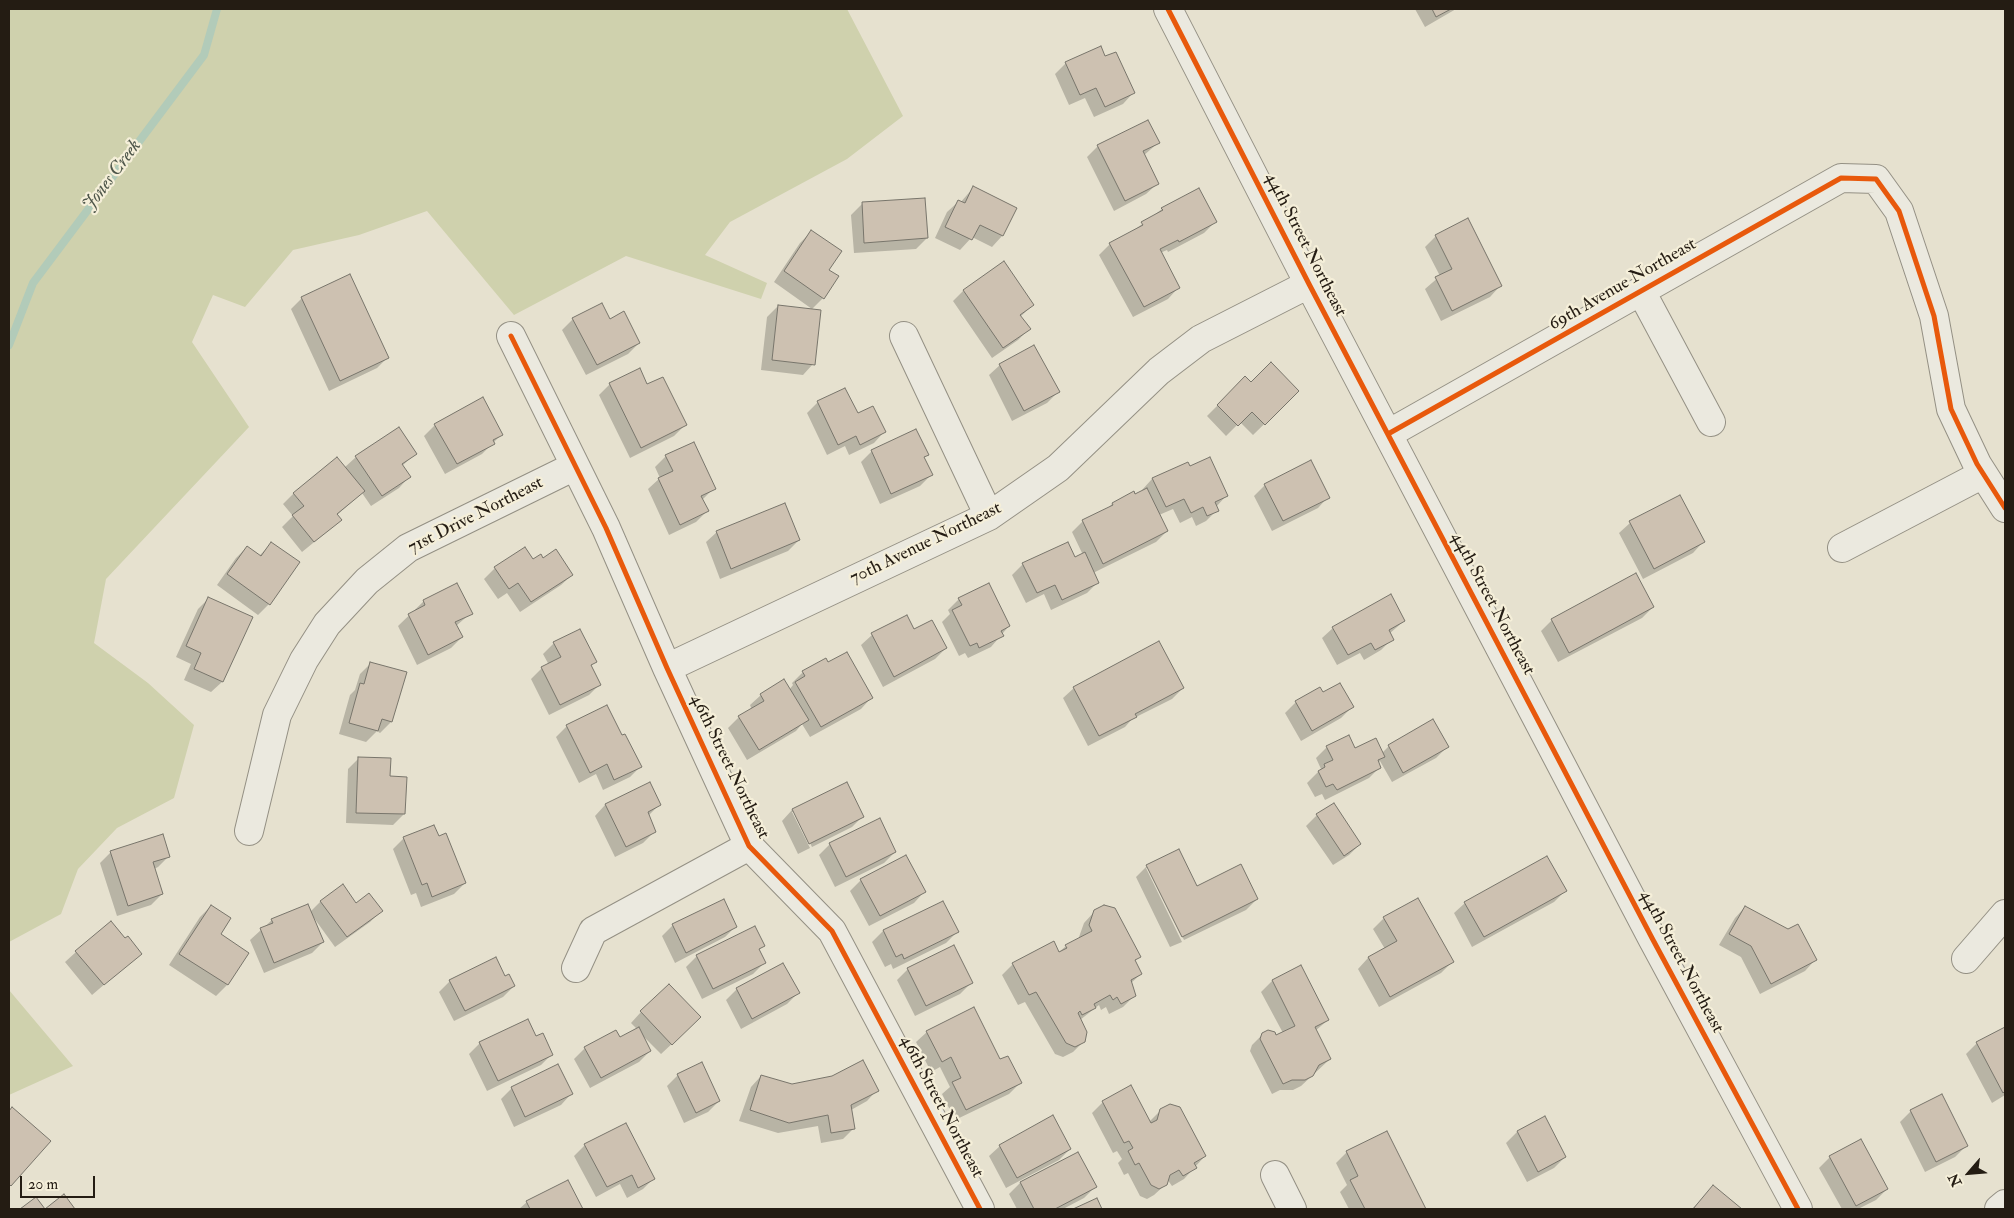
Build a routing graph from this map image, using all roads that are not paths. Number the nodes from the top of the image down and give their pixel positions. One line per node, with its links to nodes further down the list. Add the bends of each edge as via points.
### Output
1 (1168, 9): 2 (street, 44th Street Northeast)
2 (1309, 284): 7 (street, 44th Street Northeast); 11 (street, 70th Avenue Northeast, via 1201,339 1159,371 1058,468)
3 (1641, 291): 6 (street); 7 (street, 69th Avenue Northeast); 9 (street, 69th Avenue Northeast, via 1840,178 1876,179 1899,211 1934,316 1951,409)
4 (511, 336): 8 (street, 46th Street Northeast)
5 (904, 336): 11 (street)
6 (1711, 422)
7 (1388, 434): 23 (street, 44th Street Northeast)
8 (575, 466): 13 (street, 46th Street Northeast, via 606,528); 14 (street, 71st Drive Northeast, via 408,548 367,581 327,624 304,660 277,715)
9 (1983, 474): 10 (street); 12 (street)
10 (2005, 508)
11 (989, 516): 13 (street, 70th Avenue Northeast)
12 (1842, 548)
13 (667, 668): 15 (street, 46th Street Northeast)
14 (249, 831)
15 (749, 846): 18 (street, via 593,931); 21 (street, 46th Street Northeast, via 832,931)
16 (2005, 914): 17 (street)
17 (1966, 960)
18 (576, 968)
19 (1275, 1175): 22 (street)
20 (2005, 1204): 24 (street)
21 (980, 1209)
22 (1292, 1209)
23 (1798, 1209)
24 (1999, 1209)

